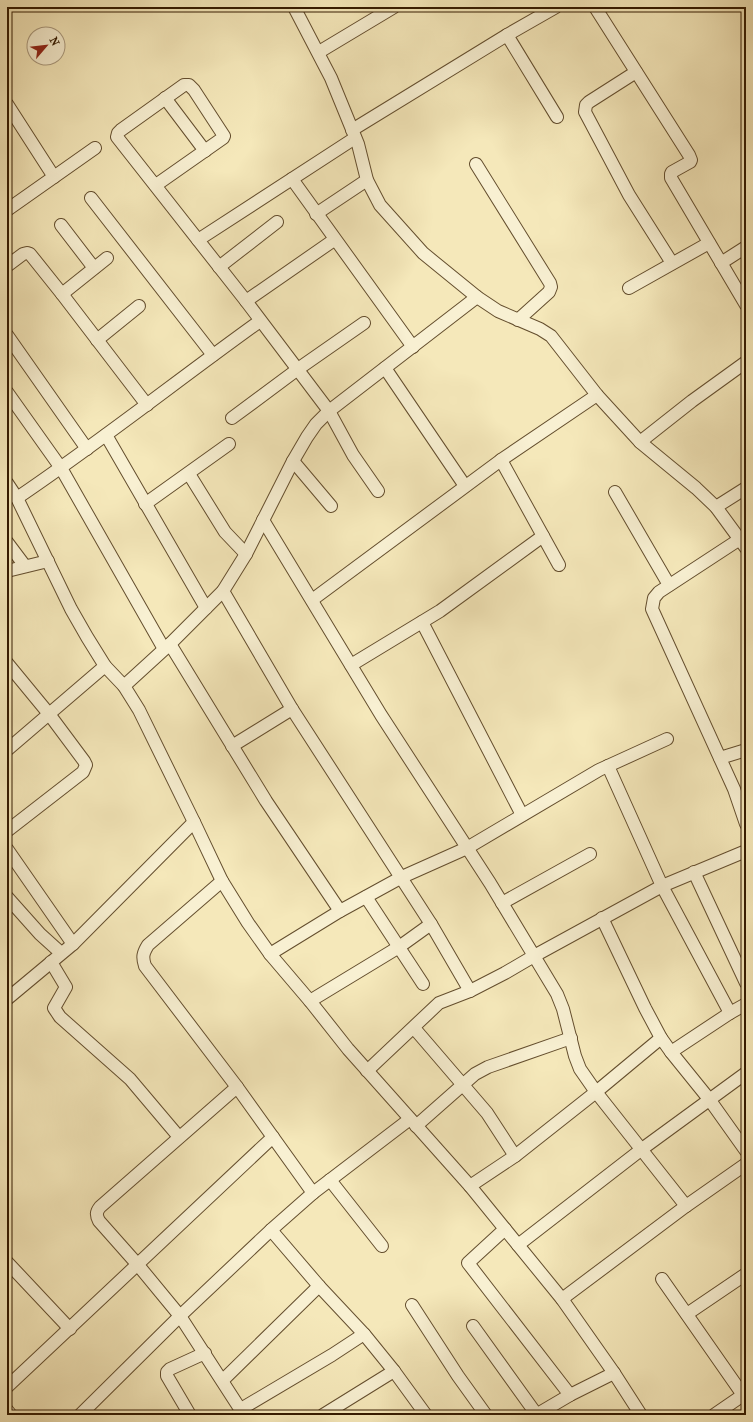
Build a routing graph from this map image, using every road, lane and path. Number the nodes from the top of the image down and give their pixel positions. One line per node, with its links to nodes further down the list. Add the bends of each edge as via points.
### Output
1 (294, 7): 6 (street)
2 (394, 7): 6 (street)
3 (556, 7): 5 (street)
4 (595, 7): 7 (street)
5 (507, 35): 10 (street); 11 (street)
6 (319, 52): 11 (street)
7 (636, 72): 26 (street, via 689,155 690,162 672,172 671,178); 30 (street, via 586,105 585,112 629,195)
8 (165, 98): 13 (street); 13 (street, via 184,85 189,85 194,90 224,136); 18 (street, via 121,130 117,137)
9 (7, 104): 15 (street)
10 (557, 117)
11 (354, 134): 16 (street); 17 (street)
12 (95, 148): 15 (street)
13 (205, 151): 18 (street)
14 (476, 164): 40 (street, via 550,283 549,292)
15 (54, 177): 20 (street)
16 (292, 179): 21 (street); 24 (street)
17 (367, 180): 21 (street); 36 (street, via 380,205 423,253)
18 (156, 186): 24 (street)
19 (91, 198): 46 (street)
20 (7, 210)
21 (316, 214): 25 (street)
22 (277, 222): 32 (street)
23 (61, 225): 33 (street)
24 (198, 240): 32 (street)
25 (334, 240): 37 (street); 45 (street)
26 (709, 243): 29 (street); 30 (street)
27 (746, 247): 29 (street)
28 (107, 258): 33 (street)
29 (721, 262): 38 (street)
30 (672, 263): 34 (street)
31 (7, 266): 35 (street, via 19,256 30,254)
32 (219, 267): 37 (street)
33 (94, 268): 35 (street)
34 (629, 288)
35 (62, 294): 44 (street)
36 (477, 297): 40 (street); 45 (street)
37 (246, 301): 41 (street)
38 (746, 305)
39 (139, 306): 44 (street)
40 (518, 320): 51 (street, via 551,336)
41 (260, 321): 46 (street); 49 (street)
42 (364, 323): 49 (street)
43 (7, 335): 58 (street)
44 (97, 340): 52 (street)
45 (413, 347): 48 (street)
46 (213, 355): 52 (street)
47 (746, 362): 56 (street)
48 (385, 368): 53 (street); 64 (street)
49 (298, 369): 53 (street); 54 (street)
50 (7, 392): 61 (street)
51 (597, 395): 56 (street); 59 (street)
52 (147, 405): 55 (street)
53 (329, 411): 60 (street, via 316,424); 66 (street)
54 (232, 418)
55 (106, 435): 58 (street); 69 (street)
56 (640, 442): 71 (street)
57 (229, 444): 62 (street)
58 (86, 449): 61 (street)
59 (501, 460): 64 (street); 73 (street)
60 (293, 461): 70 (street); 72 (street)
61 (61, 468): 68 (street); 86 (street)
62 (189, 474): 69 (street); 76 (street, via 225,532)
63 (7, 483): 68 (street)
64 (465, 486): 83 (street)
65 (746, 488): 71 (street)
66 (378, 491)
67 (615, 492): 81 (street)
68 (17, 498): 77 (street)
69 (145, 504): 84 (street)
70 (331, 506)
71 (716, 507): 75 (street)
72 (263, 520): 76 (street); 83 (street)
73 (543, 536): 78 (street); 85 (street)
74 (7, 542): 79 (street)
75 (743, 543): 81 (street)
76 (246, 554): 82 (street)
77 (48, 561): 79 (street); 89 (street, via 87,637)
78 (559, 565)
79 (25, 566): 80 (street)
80 (7, 571)
81 (669, 585): 97 (street, via 654,598 652,609)
82 (223, 591): 84 (street); 91 (street)
83 (312, 600): 88 (street)
84 (206, 608): 86 (street)
85 (422, 622): 88 (street); 99 (street)
86 (167, 647): 90 (street); 94 (street)
87 (7, 663): 92 (street)
88 (351, 665): 104 (street)
89 (106, 666): 90 (street); 92 (street)
90 (124, 686): 100 (street, via 147,724)
91 (292, 709): 94 (street); 108 (street)
92 (49, 714): 95 (street); 102 (street, via 84,761 85,768)
93 (667, 739): 98 (street)
94 (232, 746): 114 (street)
95 (7, 750)
96 (746, 750): 97 (street)
97 (720, 758): 101 (street)
98 (608, 766): 99 (street); 110 (street)
99 (522, 815): 104 (street)
100 (194, 822): 109 (street); 117 (street)
101 (746, 824)
102 (7, 831)
103 (7, 848): 117 (street)
104 (467, 848): 108 (street); 113 (street)
105 (746, 851): 107 (street)
106 (590, 854): 113 (street)
107 (694, 872): 110 (street); 123 (street)
108 (402, 877): 112 (street); 116 (street)
109 (222, 881): 120 (street); 137 (street, via 148,945 142,958 145,966)
110 (662, 886): 115 (street); 129 (street)
111 (7, 897): 119 (street)
112 (366, 897): 114 (street); 118 (street)
113 (502, 903): 121 (street)
114 (340, 911): 120 (street)
115 (602, 918): 121 (street); 132 (street)
116 (432, 924): 118 (street); 125 (street)
117 (73, 944): 119 (street)
118 (399, 947): 124 (street); 127 (street)
119 (61, 953): 122 (street)
120 (270, 954): 127 (street)
121 (534, 956): 125 (street); 131 (street, via 561,1002)
122 (51, 962): 126 (street); 141 (street, via 66,987 54,1008 60,1017 130,1079)
123 (746, 983)
124 (423, 984)
125 (470, 991): 130 (street, via 439,1003)
126 (7, 999)
127 (310, 1001): 134 (street)
128 (746, 1004): 129 (street)
129 (730, 1013): 133 (street)
130 (414, 1028): 134 (street); 136 (street)
131 (571, 1038): 136 (street, via 488,1067); 138 (street, via 577,1063)
132 (661, 1038): 133 (street); 138 (street)
133 (671, 1052): 139 (street)
134 (367, 1071): 140 (street)
135 (746, 1073): 139 (street)
136 (463, 1085): 140 (street); 145 (street, via 487,1113)
137 (236, 1087): 141 (street); 142 (street)
138 (596, 1092): 143 (street); 145 (street)
139 (709, 1099): 143 (street); 144 (street)
140 (413, 1122): 147 (street); 148 (street)
141 (179, 1137): 155 (street, via 97,1212 99,1220)
142 (273, 1137): 149 (street); 155 (street)
143 (642, 1149): 150 (street); 153 (street)
144 (746, 1151)
145 (515, 1156): 148 (street)
146 (746, 1164): 150 (street)
147 (330, 1180): 149 (street); 154 (street)
148 (470, 1186): 151 (street)
149 (313, 1193): 152 (street)
150 (686, 1206): 160 (street)
151 (505, 1229): 153 (street); 173 (street, via 468,1263)
152 (272, 1230): 159 (street); 163 (street)
153 (518, 1245): 160 (street)
154 (382, 1246)
155 (138, 1265): 163 (street); 165 (street)
156 (10, 1270): 165 (street)
157 (746, 1274): 162 (street)
158 (662, 1279): 162 (street)
159 (319, 1286): 166 (street); 170 (street)
160 (562, 1300): 169 (street)
161 (412, 1305): 181 (street)
162 (687, 1314): 172 (street)
163 (180, 1316): 167 (street); 177 (street)
164 (473, 1326): 182 (street)
165 (70, 1329): 171 (street)
166 (364, 1334): 168 (street); 175 (street)
167 (205, 1353): 170 (street); 178 (street, via 167,1372)
168 (394, 1371): 179 (street); 180 (street)
169 (614, 1373): 173 (street); 183 (street)
170 (223, 1380): 175 (street)
171 (7, 1387)
172 (745, 1394): 184 (street)
173 (570, 1395): 182 (street)
174 (7, 1410): 176 (street)
175 (243, 1412)
176 (11, 1415)
177 (80, 1415)
178 (190, 1415)
179 (324, 1415)
180 (426, 1415)
181 (486, 1415)
182 (537, 1415)
183 (641, 1415)
184 (714, 1415)

